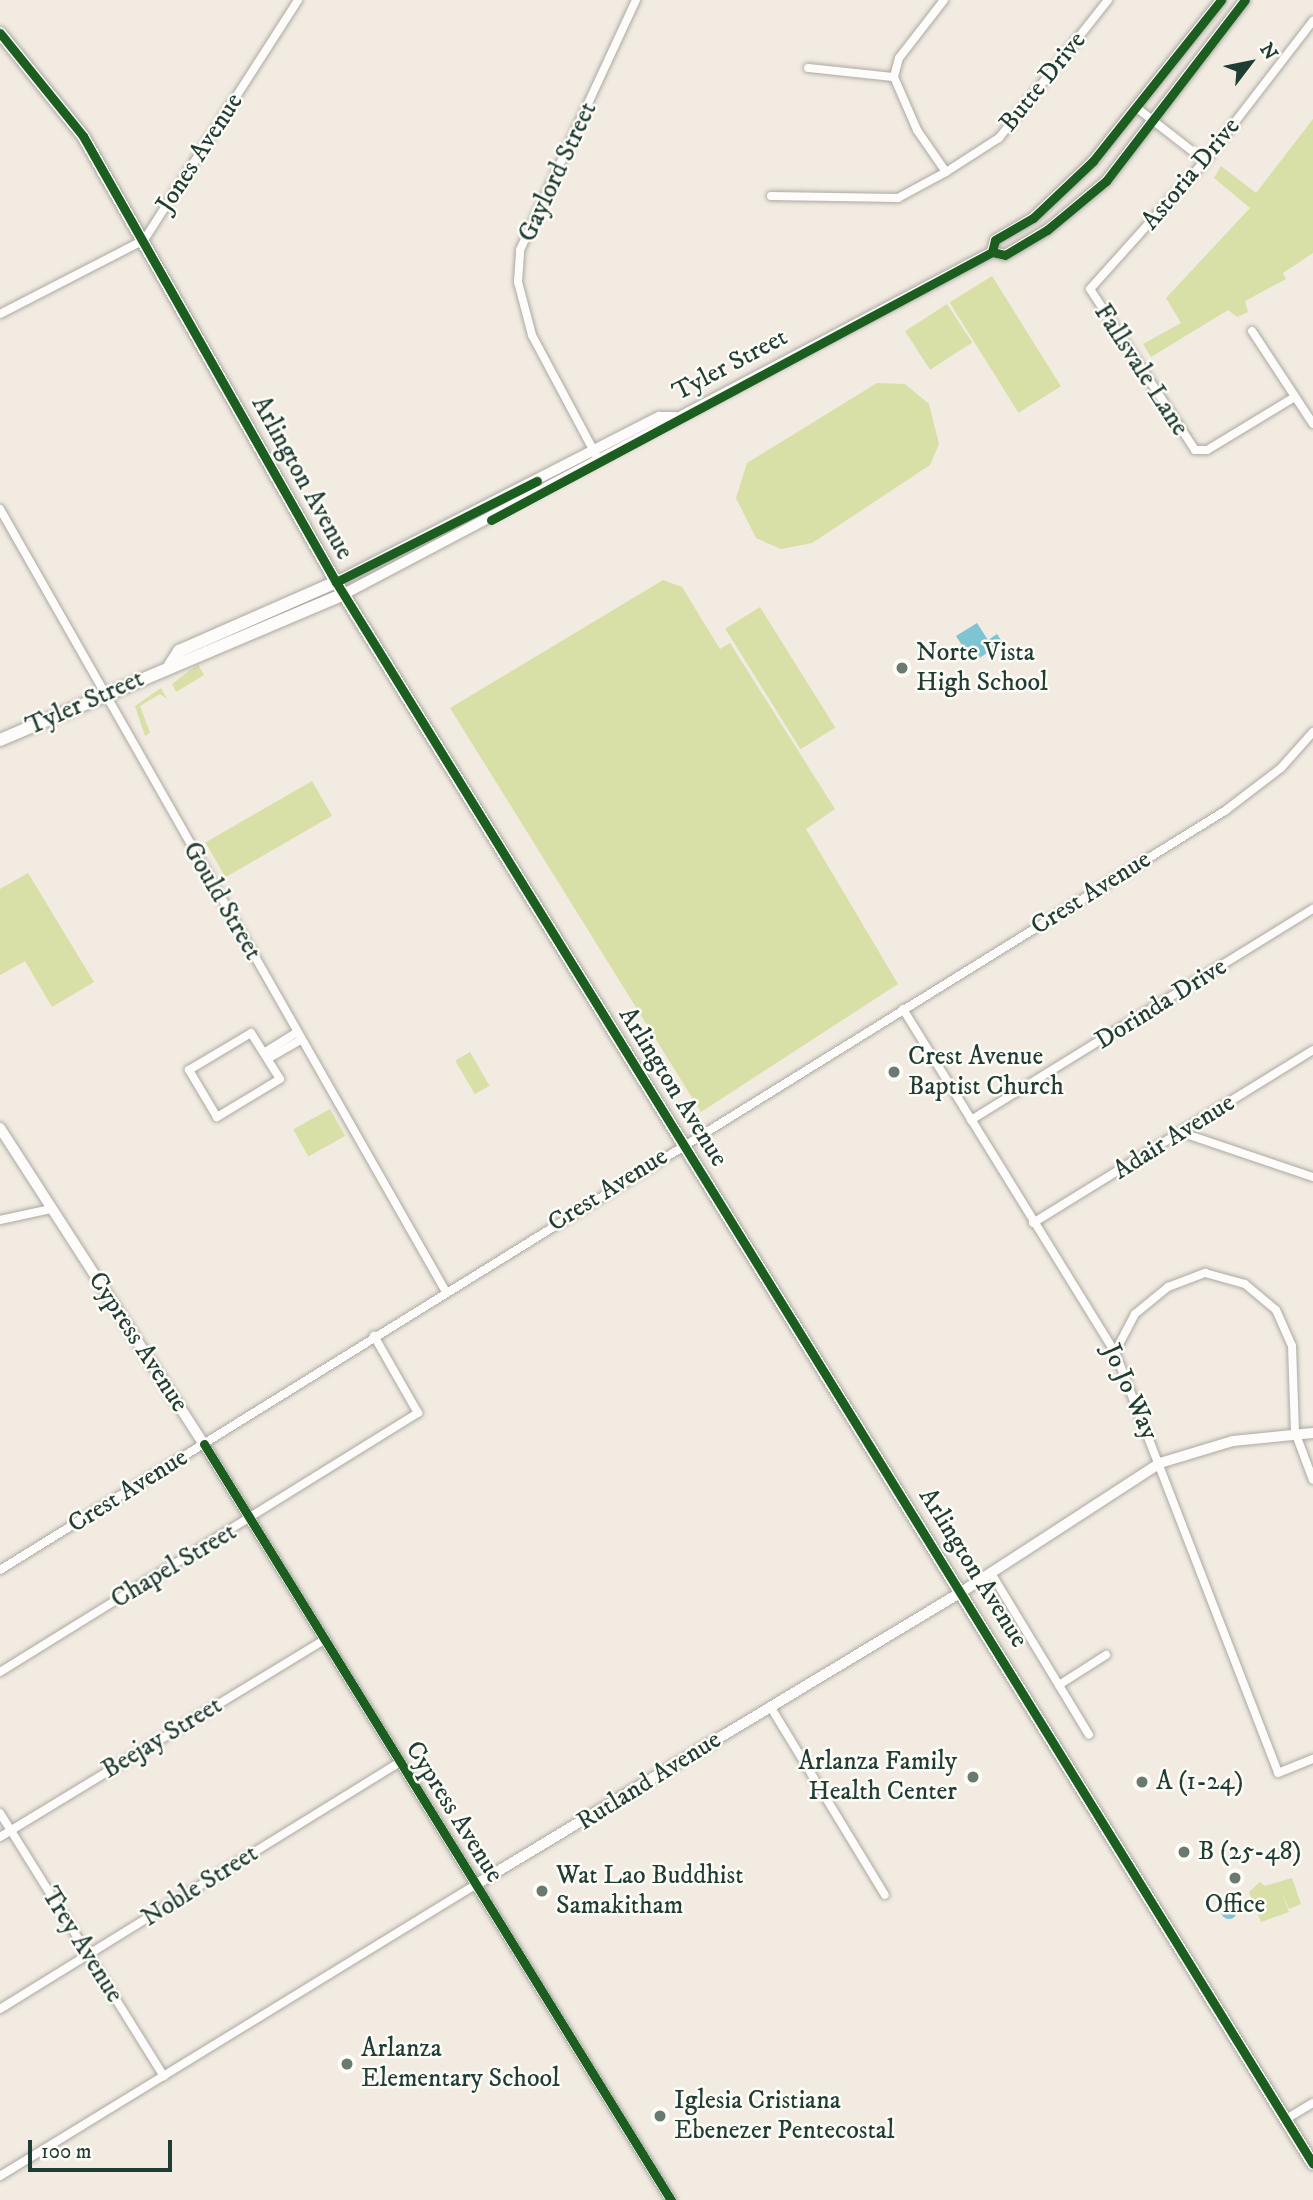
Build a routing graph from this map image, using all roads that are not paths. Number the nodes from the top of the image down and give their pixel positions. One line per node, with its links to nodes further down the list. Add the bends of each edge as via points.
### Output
1 (298, 0): 16 (street, Jones Avenue)
2 (636, 0): 23 (street, Gaylord Street, via 520,250 518,282 532,335)
3 (944, 0): 10 (street, via 900,58)
4 (1108, 0): 14 (street, Butte Drive, via 999,138)
5 (1221, 0): 11 (street, Tyler Street)
6 (1245, 0): 12 (street, Tyler Street)
7 (1313, 21): 13 (street, Astoria Drive)
8 (0, 33): 16 (main road, Arlington Avenue, via 54,92)
9 (808, 68): 10 (street)
10 (894, 78): 14 (street, via 917,130)
11 (1137, 108): 12 (street); 17 (street, Tyler Street, via 1064,192 995,240)
12 (1154, 122): 13 (street); 17 (street, Tyler Street, via 1075,209 1005,256)
13 (1205, 161): 18 (street, Astoria Drive)
14 (946, 172): 15 (street, Butte Drive, via 898,198)
15 (771, 196)
16 (144, 240): 19 (street, Jones Avenue); 25 (main road, Arlington Avenue)
17 (992, 252): 23 (street, Tyler Street, via 675,417 659,417)
18 (1090, 289): 21 (street, Fallsvale Lane, via 1195,450 1206,450)
19 (0, 314)
20 (1252, 331): 21 (street)
21 (1293, 398): 22 (street)
22 (1313, 424)
23 (597, 456): 25 (street, Tyler Street); 26 (street, Tyler Street)
24 (0, 509): 28 (street, Gould Street)
25 (336, 582): 26 (main road, Arlington Avenue); 27 (main road, Tyler Street, via 179,651)
26 (344, 594): 27 (main road, Tyler Street); 39 (main road, Arlington Avenue)
27 (170, 665): 28 (main road, Tyler Street)
28 (104, 696): 30 (main road, Tyler Street); 33 (street, Gould Street)
29 (1313, 732): 32 (street, Crest Avenue, via 1281,768 1226,810)
30 (0, 740)
31 (1313, 909): 36 (street, Dorinda Drive)
32 (903, 1009): 36 (street, Jo Jo Way); 39 (street, Crest Avenue)
33 (299, 1036): 35 (street); 44 (street, Gould Street)
34 (1313, 1050): 38 (street, Adair Avenue)
35 (269, 1054): 35 (street, via 251,1033 194,1063 188,1073 209,1111 220,1118 280,1079)
36 (971, 1120): 43 (street, Jo Jo Way)
37 (0, 1128): 41 (street, Cypress Avenue)
38 (1183, 1133): 40 (street); 43 (street, Adair Avenue)
39 (683, 1143): 44 (street, Crest Avenue); 55 (main road, Arlington Avenue)
40 (1313, 1177)
41 (51, 1209): 42 (street); 49 (street, Cypress Avenue)
42 (0, 1220)
43 (1033, 1223): 46 (street, Jo Jo Way)
44 (446, 1292): 45 (street, Crest Avenue)
45 (374, 1336): 49 (street, Crest Avenue); 52 (street, Chapel Street, via 418,1413)
46 (1115, 1352): 47 (street, via 1135,1314 1168,1287 1205,1273 1245,1284 1276,1310 1292,1346); 50 (street, Jo Jo Way)
47 (1295, 1432): 48 (street, Rutland Avenue); 50 (street, Rutland Avenue, via 1233,1441); 51 (street)
48 (1313, 1433)
49 (204, 1444): 52 (street, Cypress Avenue); 53 (street, Crest Avenue)
50 (1160, 1463): 54 (street, Rutland Avenue); 62 (street, Jo Jo Way, via 1278,1773)
51 (1313, 1480)
52 (250, 1520): 56 (street, Cypress Avenue); 58 (street, Chapel Street)
53 (0, 1570)
54 (990, 1573): 55 (street, Rutland Avenue); 59 (street)
55 (962, 1591): 60 (street, Rutland Avenue); 73 (main road, Arlington Avenue)
56 (324, 1640): 63 (street, Cypress Avenue); 65 (street, Beejay Street)
57 (1106, 1655): 59 (street)
58 (0, 1672)
59 (1059, 1685): 61 (street)
60 (770, 1706): 67 (street, Rutland Avenue); 68 (street)
61 (1089, 1735)
62 (1313, 1759)
63 (399, 1763): 67 (street, Cypress Avenue); 69 (street, Noble Street)
64 (0, 1813): 65 (street, Trey Avenue)
65 (10, 1830): 66 (street, Beejay Street); 69 (street, Trey Avenue)
66 (0, 1837)
67 (475, 1885): 71 (street, Rutland Avenue); 76 (street, Cypress Avenue)
68 (885, 1895)
69 (89, 1955): 70 (street, Noble Street); 71 (street, Trey Avenue)
70 (0, 2009)
71 (164, 2076): 75 (street, Rutland Avenue)
72 (1313, 2102): 73 (street)
73 (1286, 2119): 74 (main road, Arlington Avenue)
74 (1313, 2164)
75 (0, 2176)
76 (671, 2200)

